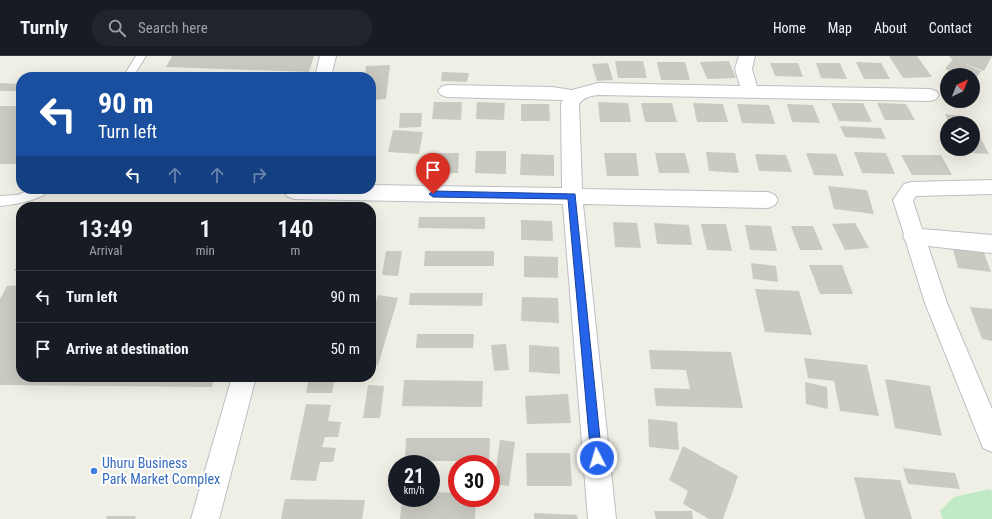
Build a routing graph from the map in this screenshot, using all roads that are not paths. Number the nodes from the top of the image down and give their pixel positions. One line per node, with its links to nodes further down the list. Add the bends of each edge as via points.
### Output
1 (141, 56): 4 (lane)
2 (328, 56): 5 (street)
3 (747, 56): 7 (street, via 744,70)
4 (131, 72)
5 (324, 72)
6 (448, 91): 8 (street, via 552,93)
7 (750, 91): 8 (street, via 598,89); 9 (street)
8 (575, 96): 13 (street, via 570,104)
9 (930, 96)
10 (992, 187): 16 (street, via 911,189 903,200)
11 (34, 194): 15 (lane)
12 (293, 196): 13 (street)
13 (572, 196): 14 (street); 21 (street)
14 (768, 200)
15 (0, 201)
16 (913, 236): 17 (street); 19 (street, via 936,303)
17 (992, 244)
18 (243, 382): 20 (street)
19 (992, 439)
20 (205, 519)
21 (602, 519)

